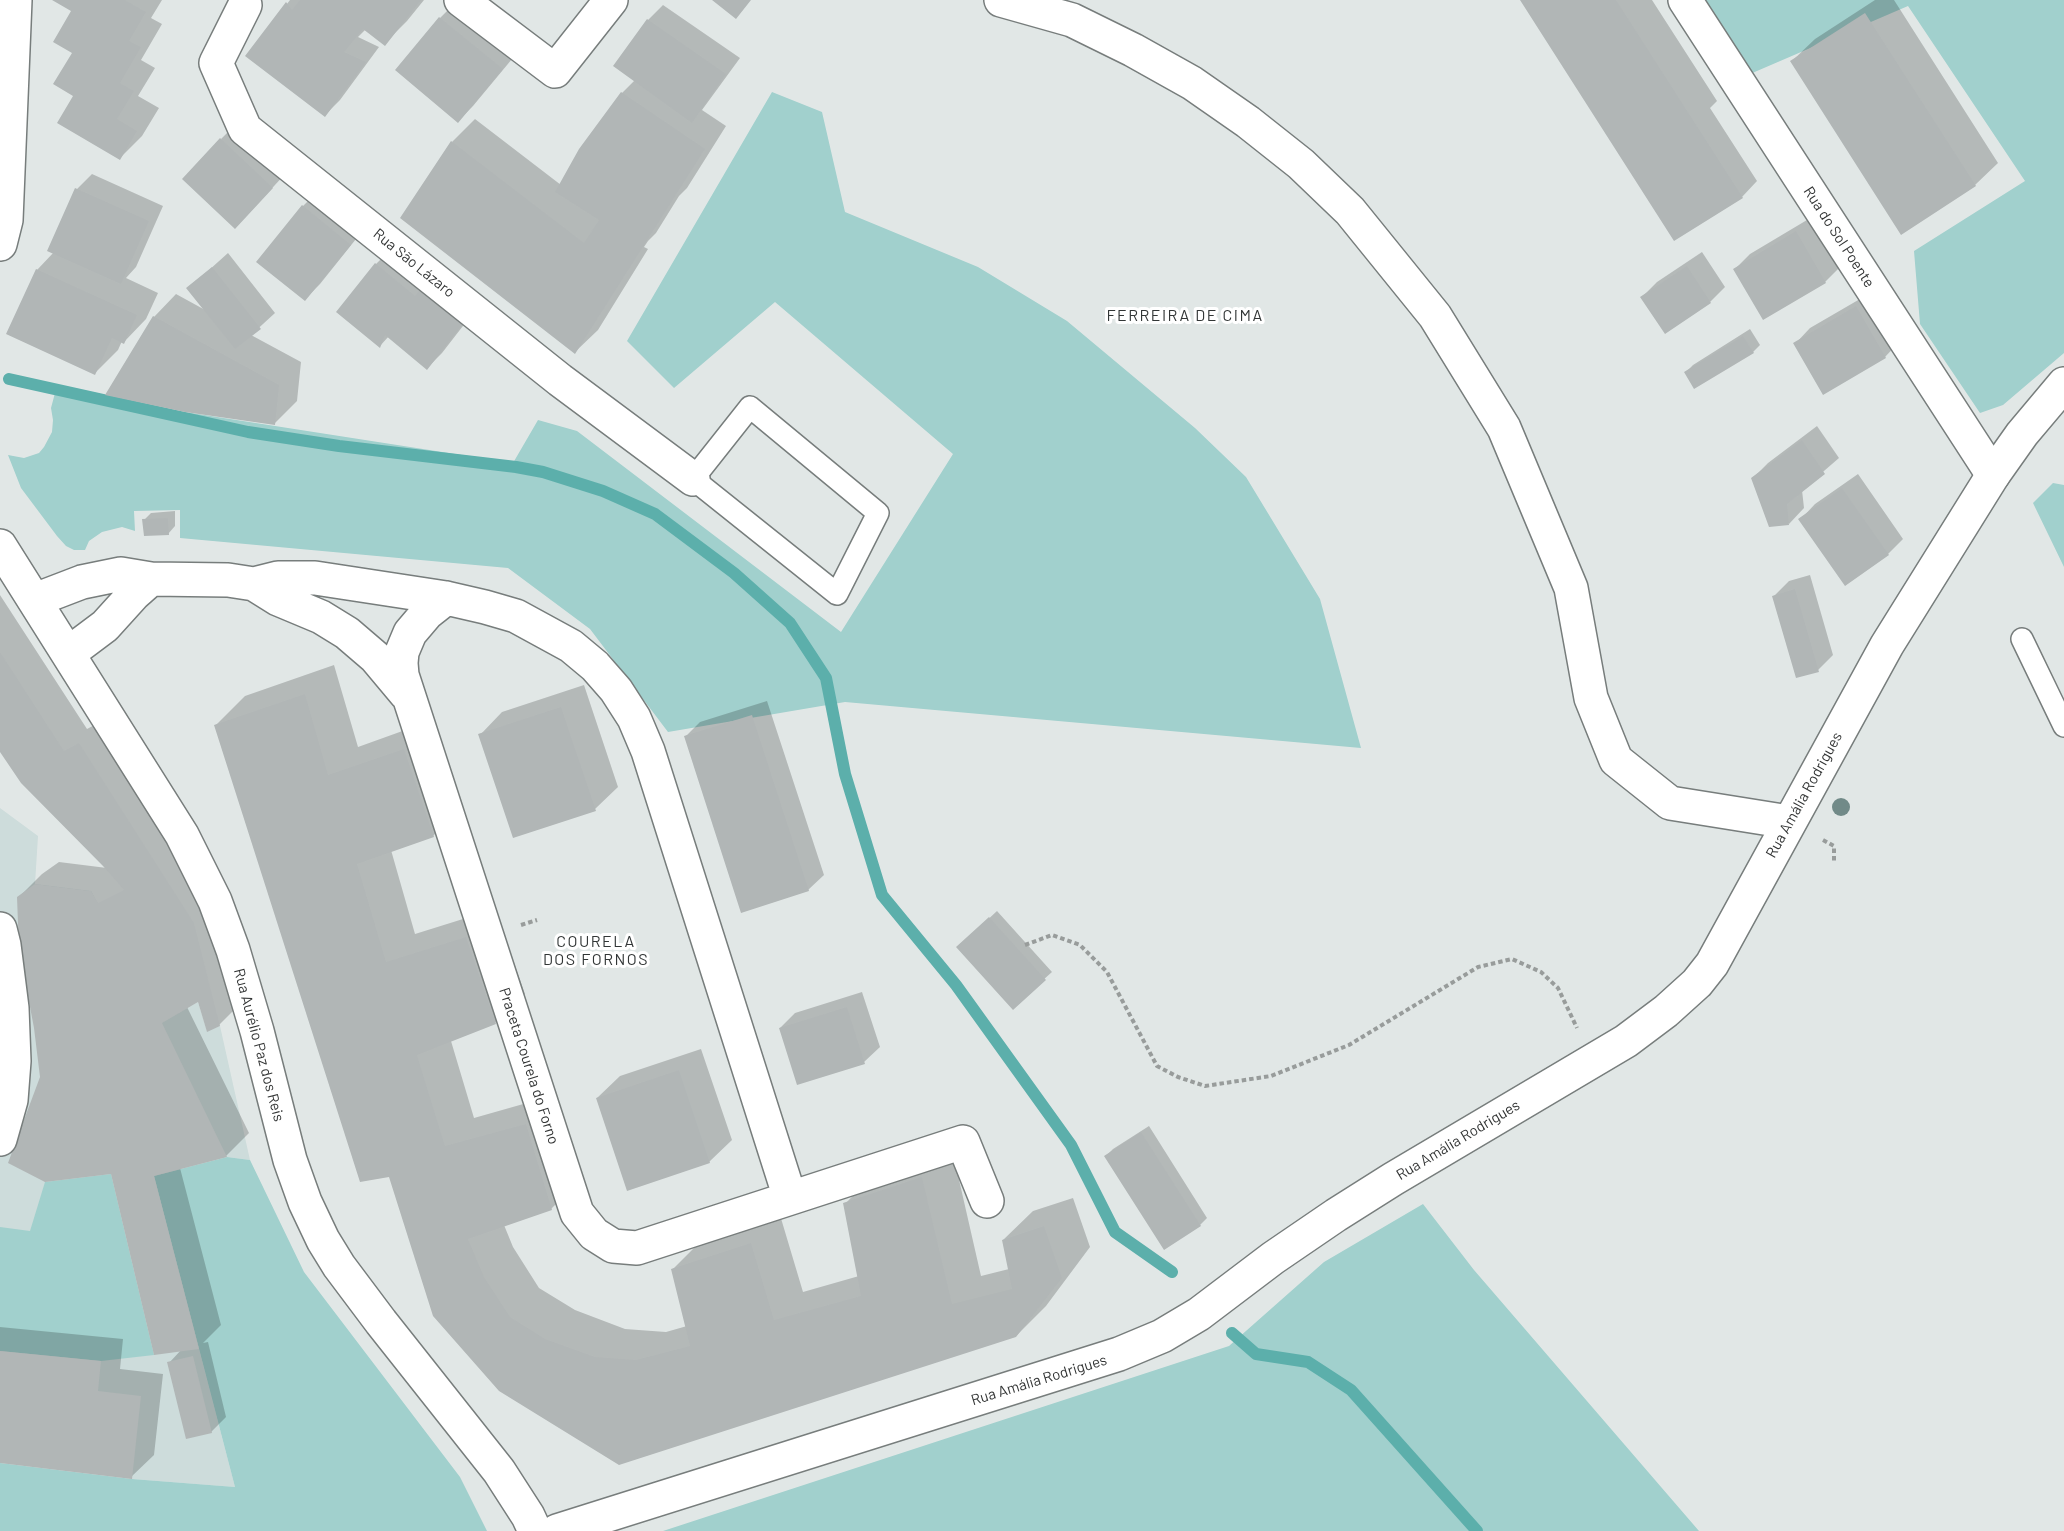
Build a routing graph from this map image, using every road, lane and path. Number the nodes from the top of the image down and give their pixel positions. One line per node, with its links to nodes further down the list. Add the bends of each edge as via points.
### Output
1 (15, 0): 7 (street, via 6,220)
2 (461, 0): 3 (street, via 555,71)
3 (611, 0)
4 (1001, 0): 20 (street, via 1071,20 1192,83 1292,157 1350,211 1435,316 1504,428 1571,588 1591,698 1616,760 1670,803)
5 (1685, 0): 9 (street, Rua do Sol Poente)
6 (243, 2): 10 (street, Rua São Lázaro, via 216,63 244,129 560,380)
7 (0, 244)
8 (2063, 388): 9 (street, Rua Amália Rodrigues, via 2022,434)
9 (1993, 475): 20 (street, Rua Amália Rodrigues, via 1887,645)
10 (693, 479): 10 (lane, via 837,594 878,513 750,407)
11 (0, 546): 15 (street, Rua Aurélio Paz dos Reis)
12 (151, 579): 13 (street, Praceta Courela do Forno, via 200,578); 15 (street, Praceta Courela do Forno, via 114,575); 17 (street, via 105,626)
13 (254, 584): 14 (street, Praceta Courela do Forno, via 278,578 315,578); 18 (street, Praceta Courela do Forno, via 347,633 375,657)
14 (446, 598): 18 (street, Praceta Courela do Forno, via 418,623 407,639 401,663); 25 (street, Praceta Courela do Forno, via 516,616 571,646 616,690 634,718 648,751)
15 (34, 600): 17 (street, Rua Aurélio Paz dos Reis)
16 (2022, 639): 19 (lane)
17 (69, 653): 27 (street, Rua Aurélio Paz dos Reis, via 182,835 215,901 257,1031 290,1160 323,1240 381,1322 499,1471)
18 (407, 696): 25 (street, Praceta Courela do Forno, via 577,1213 594,1234 614,1246 637,1248)
19 (2064, 726)
20 (1789, 822): 23 (street, Rua Amália Rodrigues, via 1726,941 1697,983 1626,1041)
21 (2, 937): 24 (street, via 12,1008 14,1061 11,1100)
22 (1025, 945): 23 (path, via 1052,935 1080,945 1107,972 1157,1066 1204,1086 1271,1076 1349,1045 1478,967 1512,959 1541,972 1558,988)
23 (1590, 1062): 28 (street, Rua Amália Rodrigues, via 1336,1215 1199,1314 1162,1336 1119,1354)
24 (0, 1138)
25 (790, 1198): 26 (street, Praceta Courela do Forno, via 963,1142)
26 (987, 1202)
27 (535, 1531)
28 (557, 1531)

